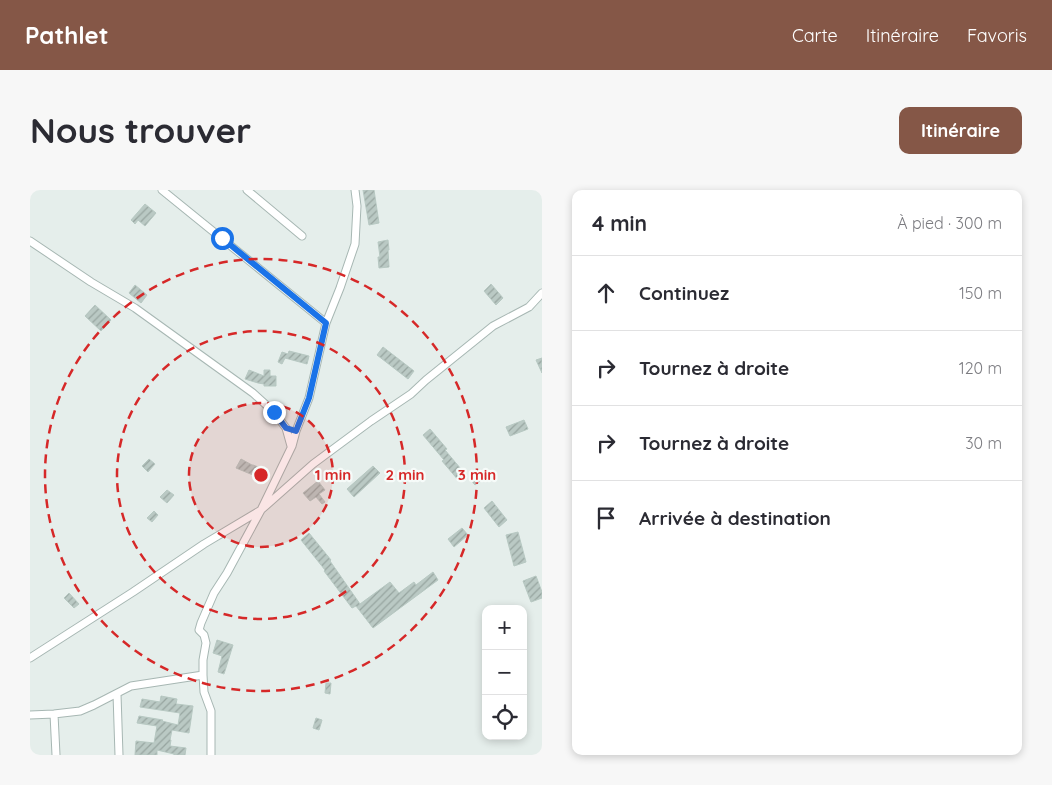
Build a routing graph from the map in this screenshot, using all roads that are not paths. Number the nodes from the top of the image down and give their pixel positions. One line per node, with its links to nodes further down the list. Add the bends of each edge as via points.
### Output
1 (162, 190): 7 (street)
2 (247, 190): 4 (street)
3 (355, 190): 7 (street, via 355,244)
4 (302, 236)
5 (30, 240): 8 (street, via 135,308 253,393)
6 (542, 294): 11 (street, via 529,307 493,326 411,394 313,464)
7 (326, 323): 9 (street, via 309,398)
8 (286, 428): 9 (street); 10 (street)
9 (296, 431): 10 (street)
10 (292, 446): 11 (street)
11 (261, 510): 12 (street); 13 (street, via 201,622 199,630 206,643)
12 (30, 658)
13 (203, 675): 14 (street, via 131,686); 19 (street, via 204,692 211,711)
14 (117, 694): 16 (street, via 80,710); 18 (street)
15 (30, 714): 16 (street)
16 (54, 714): 17 (street)
17 (56, 755)
18 (119, 755)
19 (211, 755)

